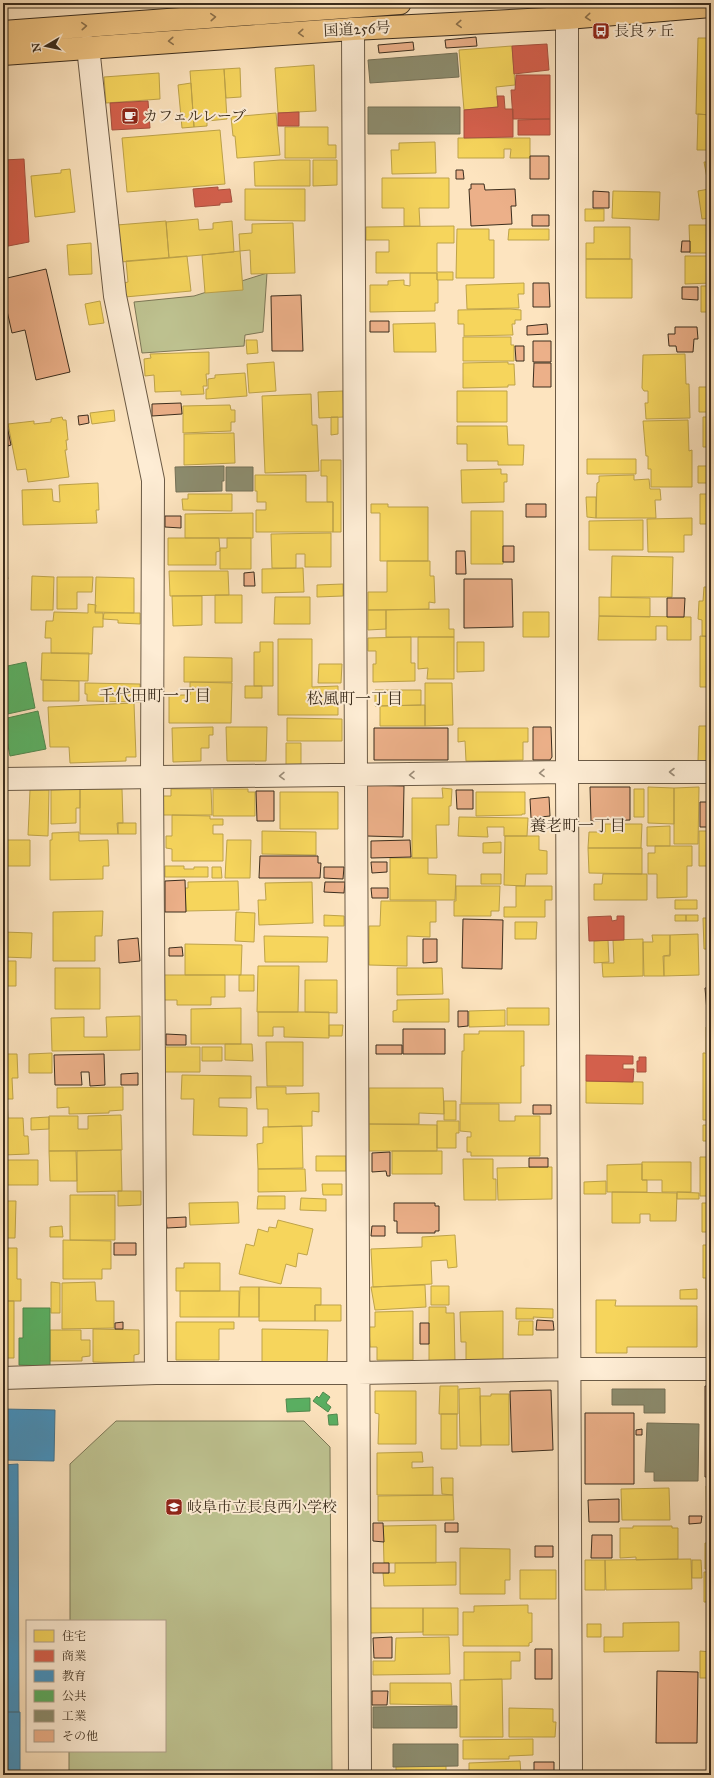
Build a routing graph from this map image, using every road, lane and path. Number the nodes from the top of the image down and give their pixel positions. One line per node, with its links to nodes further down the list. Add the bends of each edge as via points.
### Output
1 (400, 3): 5 (highway, 国道256号, one-way to 1)
2 (711, 6): 3 (highway, 国道256号, one-way to 3)
3 (565, 11): 4 (highway, 国道256号, one-way to 4); 8 (street)
4 (353, 29): 6 (highway, 国道256号, one-way to 6); 10 (street)
5 (3, 32)
6 (88, 47): 7 (highway, 国道256号); 11 (street, via 115,296 153,480)
7 (3, 54)
8 (567, 772): 9 (street, one-way to 8); 10 (street, one-way to 10); 13 (street)
9 (711, 772)
10 (356, 776): 11 (street, one-way to 11); 16 (street)
11 (152, 778): 12 (street); 15 (street)
12 (3, 779)
13 (570, 1369): 14 (street); 16 (street); 19 (street)
14 (711, 1369)
15 (156, 1373): 16 (street); 17 (street)
16 (358, 1373): 18 (street)
17 (3, 1378)
18 (360, 1775)
19 (571, 1775)

